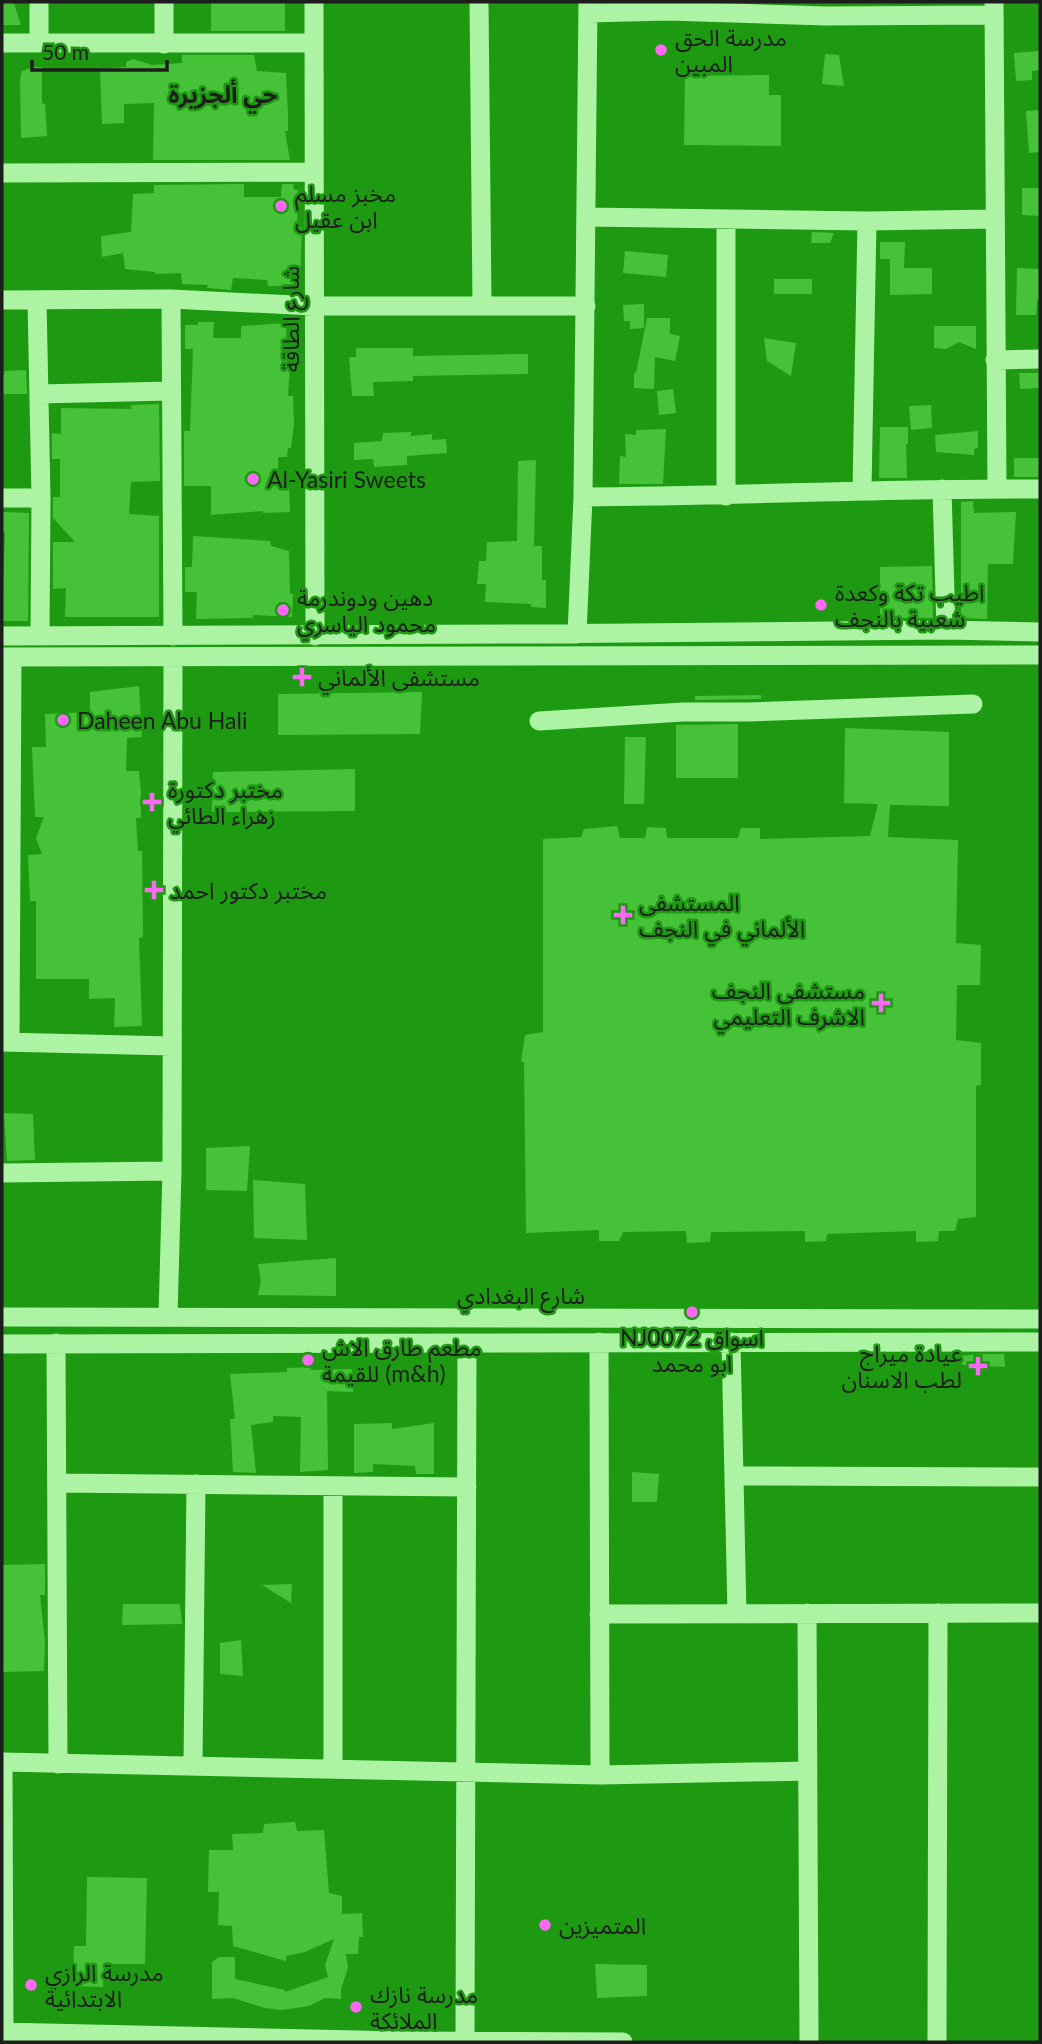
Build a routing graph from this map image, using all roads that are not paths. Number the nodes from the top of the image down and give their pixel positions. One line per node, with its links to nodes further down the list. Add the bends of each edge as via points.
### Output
1 (39, 2): 8 (street)
2 (164, 2): 10 (street)
3 (314, 2): 9 (street, شارع الطاقة)
4 (479, 2): 20 (street)
5 (588, 7): 6 (street, via 826,16); 13 (street)
6 (994, 9): 15 (street)
7 (2, 43): 8 (street)
8 (39, 43): 10 (street)
9 (314, 43): 10 (street); 11 (street, شارع الطاقة)
10 (164, 44)
11 (314, 172): 12 (street); 21 (street, شارع الطاقة)
12 (2, 173)
13 (587, 217): 14 (street); 22 (street)
14 (726, 219): 16 (street); 31 (street)
15 (995, 219): 16 (street); 24 (street)
16 (867, 221): 30 (street)
17 (171, 299): 19 (street); 21 (street); 25 (street)
18 (2, 300): 19 (street)
19 (37, 300): 26 (street)
20 (482, 304): 21 (street); 22 (street)
21 (314, 306): 41 (street, شارع الطاقة)
22 (586, 306): 32 (street)
23 (1040, 359): 24 (street)
24 (995, 360): 28 (street)
25 (172, 391): 26 (street); 40 (street)
26 (39, 394): 34 (street)
27 (942, 489): 28 (street); 30 (street); 35 (street)
28 (998, 489): 29 (street)
29 (1040, 489)
30 (862, 490): 31 (street)
31 (726, 496): 32 (street)
32 (583, 497): 37 (street)
33 (2, 498): 34 (street)
34 (41, 498): 39 (street)
35 (946, 630): 36 (street); 37 (street)
36 (1040, 632)
37 (577, 634): 41 (street)
38 (2, 636): 39 (street)
39 (40, 636): 40 (street)
40 (173, 636): 41 (street)
41 (314, 636)
42 (1040, 655): 44 (street)
43 (7, 657): 44 (street); 47 (street)
44 (173, 657): 49 (street)
45 (973, 704): 46 (street)
46 (539, 721)
47 (7, 799): 48 (street)
48 (6, 1042): 49 (street)
49 (172, 1046): 50 (street)
50 (172, 1171): 51 (street); 52 (street)
51 (2, 1173)
52 (168, 1316): 53 (street, شارع البغدادي); 54 (street, شارع البغدادي)
53 (8, 1317): 64 (street)
54 (842, 1318): 55 (street, شارع البغدادي); 59 (street, via 849,1330)
55 (886, 1318): 56 (street, شارع البغدادي); 60 (street, via 879,1329)
56 (1040, 1319)
57 (600, 1342): 58 (street, شارع البغدادي); 63 (street, شارع البغدادي); 73 (street)
58 (731, 1342): 59 (street, شارع البغدادي); 65 (street)
59 (842, 1342): 60 (street, شارع البغدادي)
60 (886, 1342): 61 (street, شارع البغدادي)
61 (1040, 1342)
62 (56, 1343): 63 (street, شارع البغدادي); 64 (street, شارع البغدادي); 67 (street)
63 (467, 1343): 70 (street)
64 (8, 1344)
65 (734, 1476): 66 (street); 74 (street)
66 (1040, 1477)
67 (59, 1483): 68 (street); 77 (street)
68 (196, 1484): 69 (street); 78 (street)
69 (333, 1486): 70 (street); 79 (street)
70 (467, 1488): 81 (street)
71 (938, 1613): 72 (street); 75 (street); 89 (street)
72 (1040, 1613)
73 (599, 1614): 74 (street); 82 (street)
74 (737, 1614): 75 (street)
75 (807, 1614): 80 (street)
76 (3, 1762): 77 (street); 83 (street)
77 (58, 1764): 78 (street)
78 (193, 1766): 79 (street)
79 (333, 1769): 81 (street)
80 (808, 1771): 82 (street); 88 (street)
81 (466, 1772): 82 (street); 85 (street)
82 (600, 1775)
83 (3, 2035): 84 (street)
84 (403, 2042): 85 (street)
85 (466, 2042): 86 (street)
86 (549, 2042): 87 (street)
87 (623, 2042)
88 (809, 2042)
89 (937, 2042)

